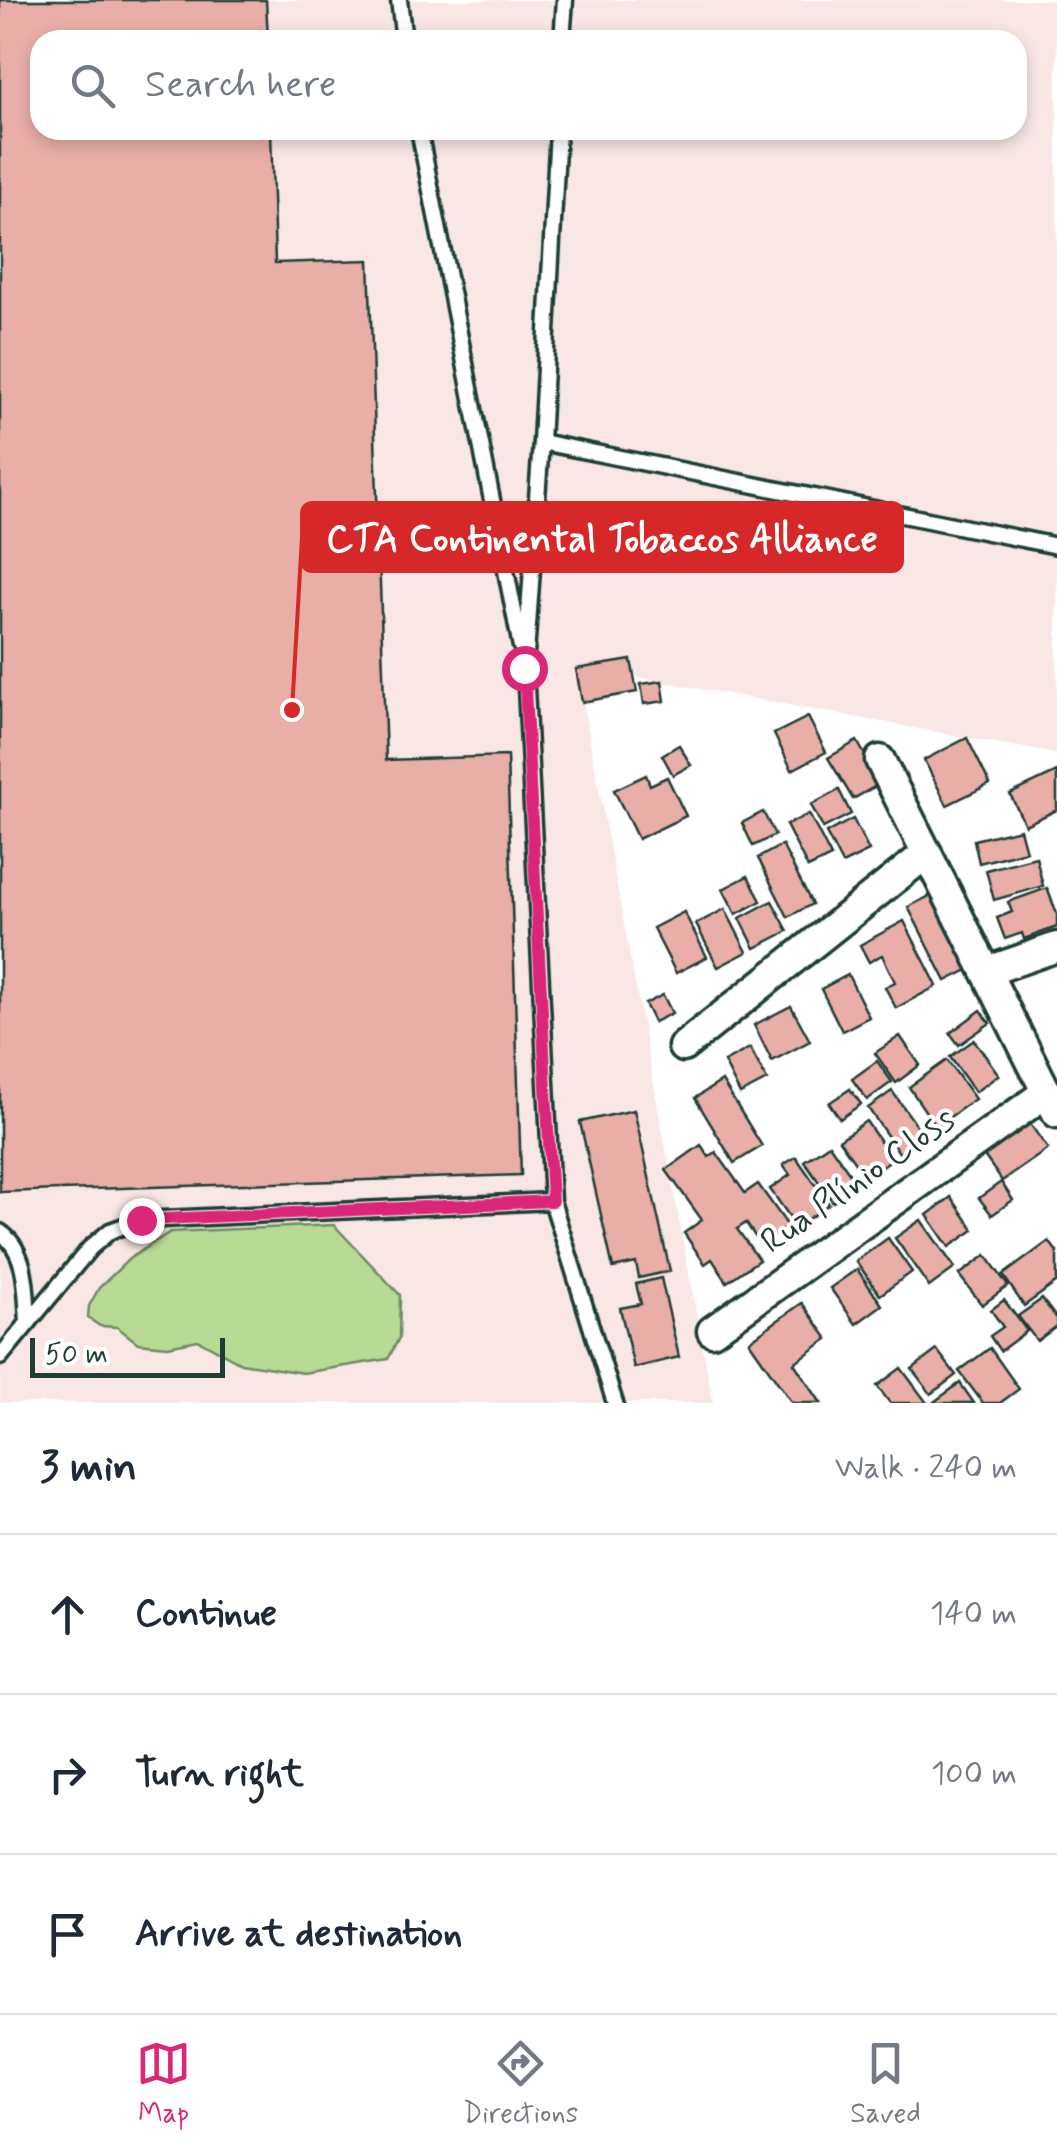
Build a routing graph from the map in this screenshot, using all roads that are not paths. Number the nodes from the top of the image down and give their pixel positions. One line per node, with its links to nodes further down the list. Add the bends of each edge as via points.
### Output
1 (399, 0): 3 (lane)
2 (564, 0): 4 (lane)
3 (403, 30)
4 (562, 30)
5 (421, 140): 9 (lane)
6 (557, 140): 7 (lane)
7 (541, 442): 8 (lane); 9 (lane)
8 (1057, 546)
9 (524, 668): 16 (lane)
10 (880, 760): 11 (street)
11 (928, 853): 13 (street); 14 (street)
12 (1057, 948): 13 (street)
13 (988, 972): 15 (street)
14 (683, 1047)
15 (1052, 1102): 19 (street, Rua Plínio Closs)
16 (552, 1201): 18 (lane, via 141,1220 110,1231 90,1248); 21 (lane)
17 (0, 1232): 18 (lane, via 17,1250)
18 (28, 1323): 20 (lane)
19 (712, 1331)
20 (0, 1356)
21 (615, 1403)

